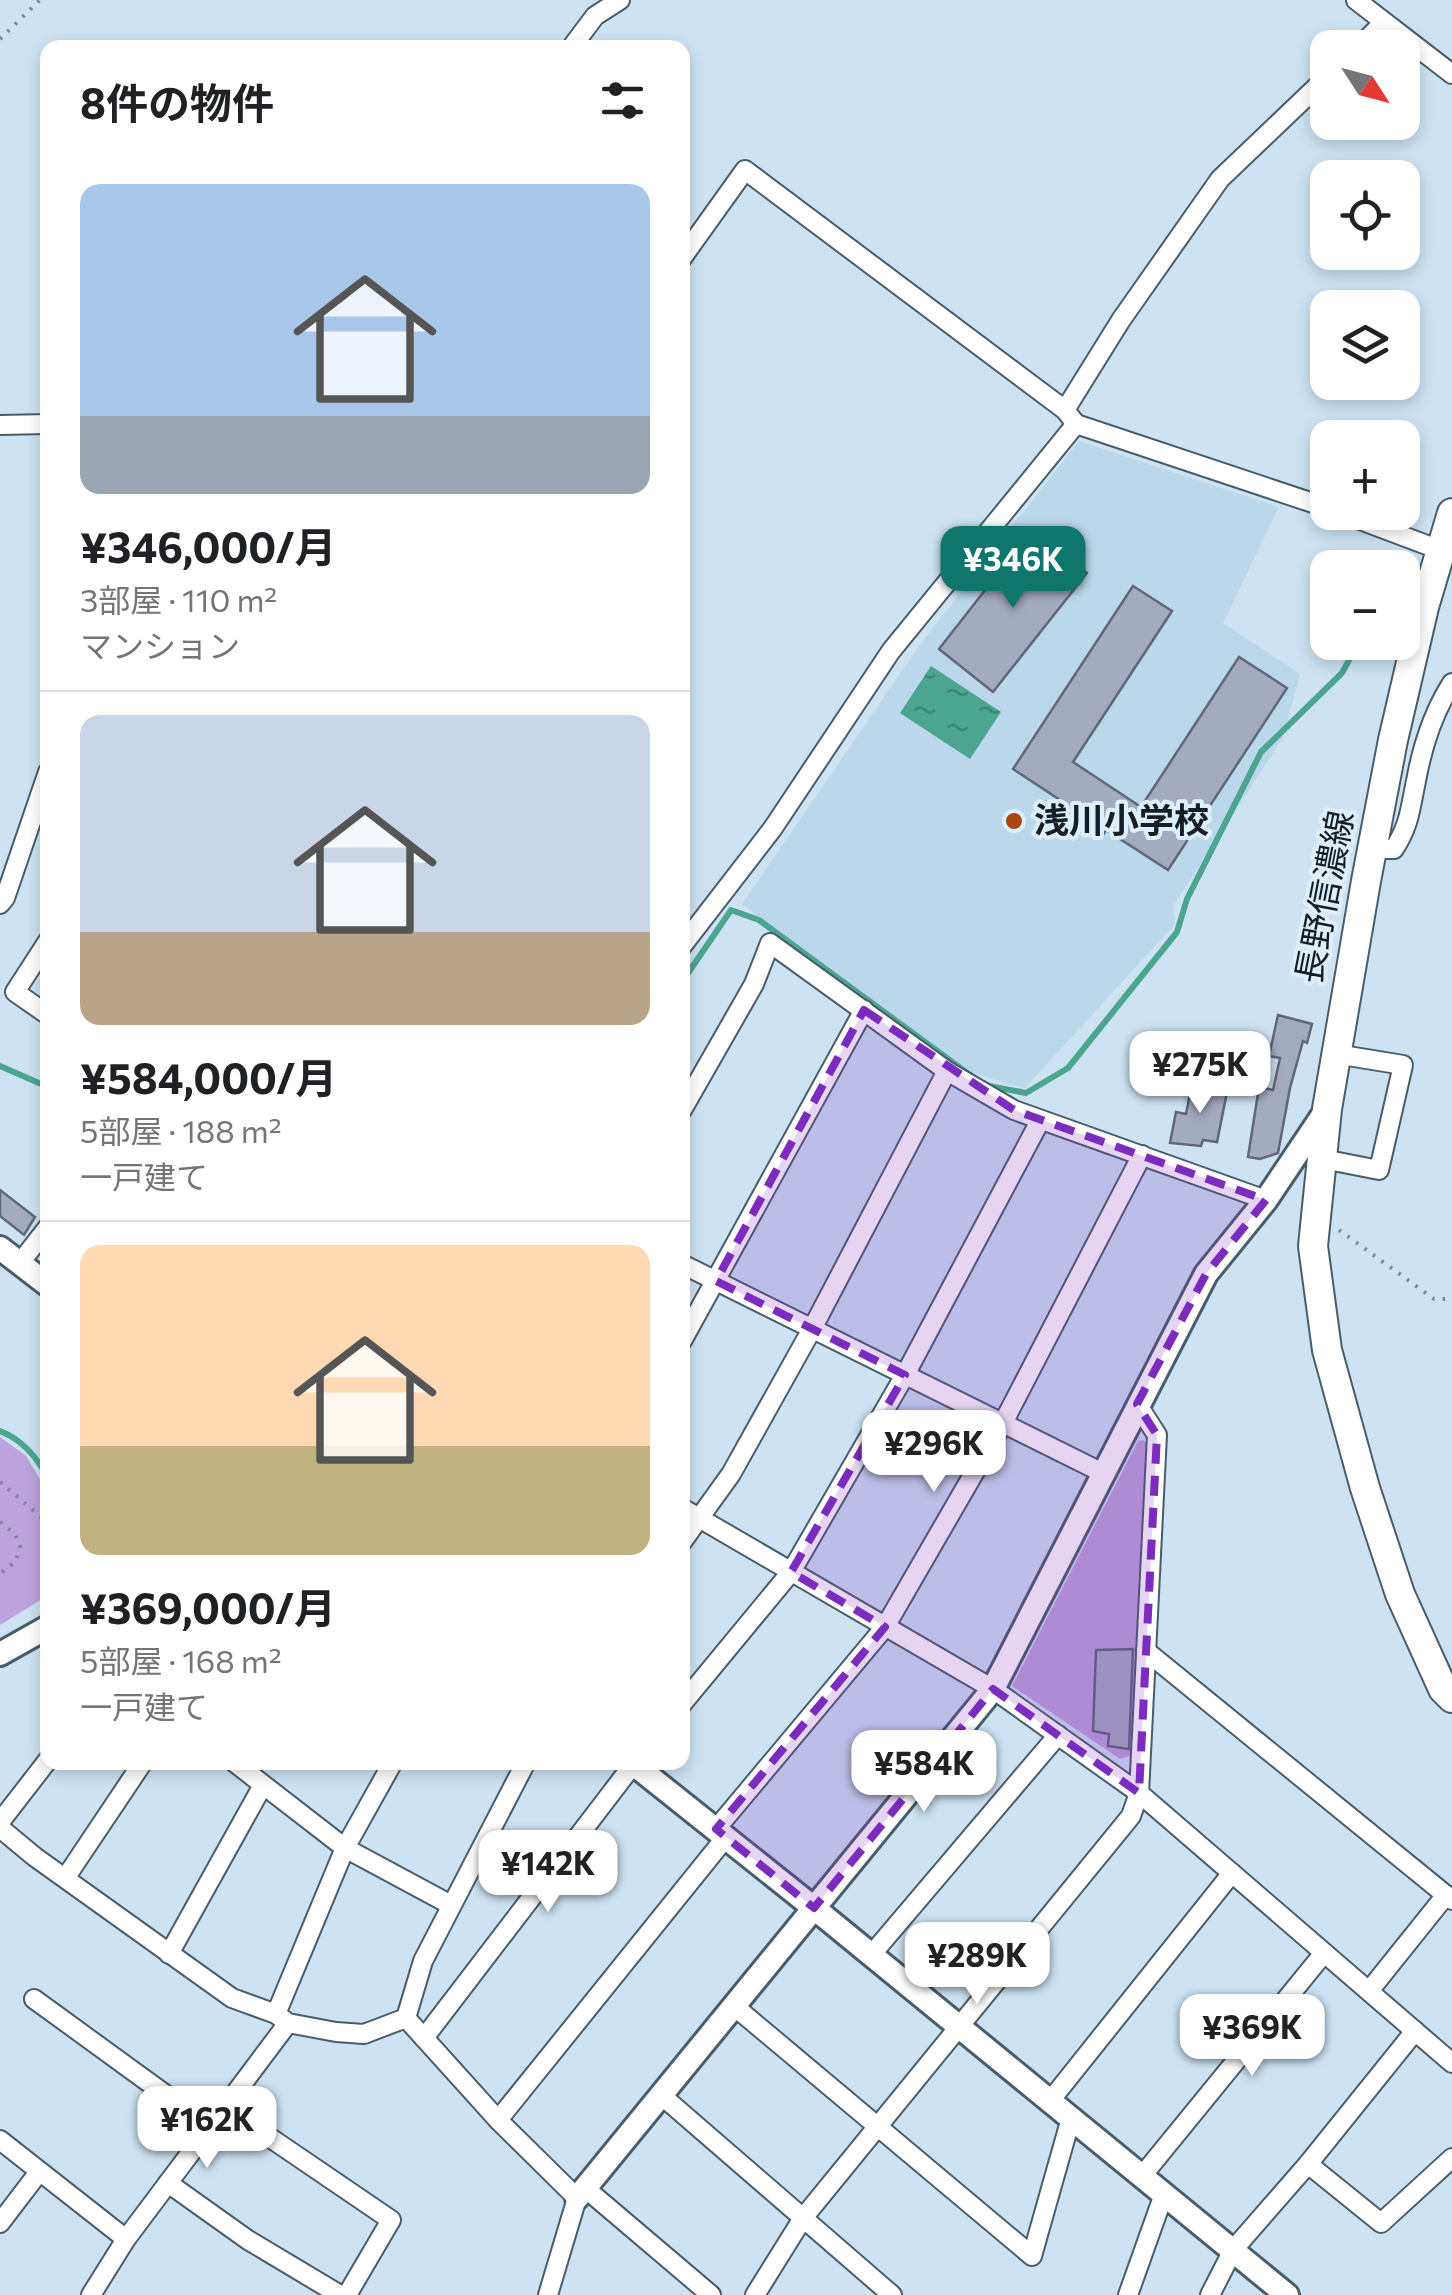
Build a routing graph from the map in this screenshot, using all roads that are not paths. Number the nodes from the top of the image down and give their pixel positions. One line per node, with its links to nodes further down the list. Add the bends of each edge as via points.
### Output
1 (620, 0): 5 (street, via 595,16)
2 (1356, 0): 3 (street)
3 (1384, 22): 4 (street); 6 (street)
4 (1376, 30)
5 (577, 40)
6 (1452, 74)
7 (1310, 93): 9 (street, via 1220,179 1121,320)
8 (690, 247): 9 (street, via 745,170)
9 (1070, 417): 12 (street); 20 (street, via 891,651 773,828)
10 (40, 424): 11 (street)
11 (0, 426)
12 (1310, 502)
13 (1452, 513): 15 (main road, 長野信濃線)
14 (1387, 530): 15 (street)
15 (1440, 550): 18 (main road, 長野信濃線)
16 (1452, 683): 18 (street, via 1429,732 1408,826 1394,849)
17 (40, 818): 19 (street)
18 (1372, 849): 24 (main road, 長野信濃線)
19 (0, 904)
20 (690, 935)
21 (40, 953): 22 (street, via 15,992)
22 (40, 1009)
23 (864, 1010): 25 (street); 26 (street, via 770,943); 37 (street)
24 (1336, 1054): 27 (main road, 長野信濃線); 30 (street, via 1403,1065 1380,1170)
25 (947, 1071): 28 (street); 39 (street)
26 (690, 1096)
27 (1327, 1108): 30 (main road, 長野信濃線); 31 (street)
28 (1040, 1121): 29 (street); 40 (street)
29 (1142, 1155): 31 (street); 42 (street)
30 (1323, 1159): 54 (main road, 長野信濃線, via 1313,1246 1327,1350 1400,1594)
31 (1266, 1200): 41 (street, via 1206,1274)
32 (40, 1237): 34 (street)
33 (0, 1248): 34 (street)
34 (20, 1263): 36 (street)
35 (690, 1268): 37 (street)
36 (40, 1279)
37 (716, 1281): 38 (street); 39 (street)
38 (690, 1327)
39 (812, 1329): 40 (street); 45 (street)
40 (905, 1375): 42 (street); 47 (street)
41 (1137, 1404): 43 (street); 50 (street, via 1158,1436)
42 (1003, 1423): 43 (street); 48 (street)
43 (1101, 1472): 52 (street)
44 (690, 1512): 45 (street)
45 (701, 1518): 46 (street); 47 (street)
46 (690, 1532)
47 (792, 1572): 48 (street); 53 (street)
48 (885, 1626): 52 (street); 66 (street)
49 (40, 1632): 51 (street)
50 (1146, 1651): 64 (street); 70 (street)
51 (0, 1654)
52 (992, 1689): 55 (street); 72 (street)
53 (690, 1694)
54 (1452, 1698)
55 (1058, 1735): 64 (street); 75 (street)
56 (41, 1770): 65 (street)
57 (138, 1770): 69 (street)
58 (244, 1770): 63 (street)
59 (389, 1770): 67 (street)
60 (522, 1770): 71 (street)
61 (628, 1770): 83 (street)
62 (642, 1770): 66 (street)
63 (263, 1785): 67 (street); 74 (street)
64 (1139, 1793): 68 (street); 81 (street, via 1131,1816)
65 (0, 1825): 69 (street)
66 (721, 1833): 72 (street); 89 (street)
67 (345, 1848): 71 (street); 79 (street)
68 (1232, 1873): 73 (street); 86 (street)
69 (66, 1877): 74 (street)
70 (1449, 1897): 76 (street)
71 (451, 1906): 80 (street, via 423,1961)
72 (814, 1908): 75 (street); 78 (street)
73 (1324, 1952): 76 (street); 96 (street)
74 (169, 1954): 79 (street, via 232,1998)
75 (872, 1954): 81 (street)
76 (1369, 1991): 82 (street)
77 (34, 1998): 90 (street)
78 (734, 2006): 85 (street); 91 (street)
79 (282, 2018): 80 (street, via 364,2034); 87 (street)
80 (406, 2018): 83 (street)
81 (960, 2026): 86 (street); 91 (street)
82 (1415, 2031): 84 (street); 94 (street)
83 (424, 2038): 89 (street)
84 (1452, 2062)
85 (661, 2095): 98 (street); 100 (street)
86 (1050, 2101): 88 (street)
87 (225, 2107): 90 (street); 106 (street, via 391,2220)
88 (1070, 2118): 91 (street, via 1032,2256); 96 (street)
89 (498, 2120): 98 (street)
90 (210, 2126): 97 (street)
91 (879, 2126): 100 (street)
92 (0, 2140): 95 (street)
93 (1452, 2158): 94 (street, via 1382,2224)
94 (1308, 2164): 103 (street)
95 (39, 2172): 101 (street); 102 (street)
96 (1142, 2176): 99 (street)
97 (168, 2183): 102 (street); 106 (street)
98 (581, 2193): 107 (street); 108 (street)
99 (1164, 2194): 103 (street); 111 (street)
100 (803, 2218): 109 (street); 110 (street)
101 (0, 2222)
102 (126, 2239): 105 (street)
103 (1232, 2250): 104 (street); 112 (street)
104 (1284, 2294)
105 (91, 2295)
106 (343, 2295)
107 (548, 2295)
108 (712, 2295)
109 (755, 2295)
110 (892, 2295)
111 (1128, 2295)
112 (1210, 2295)

